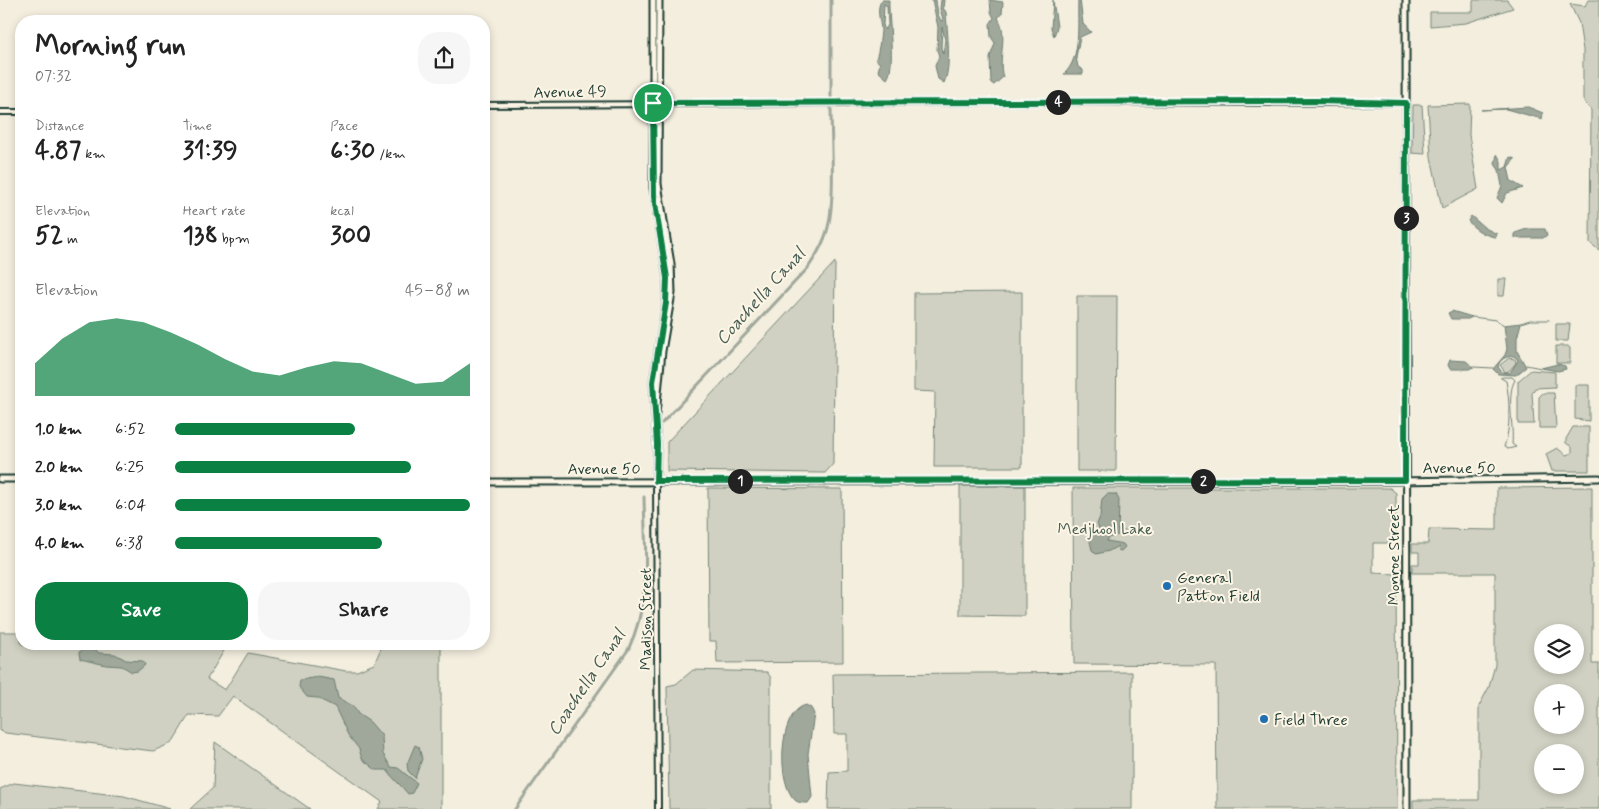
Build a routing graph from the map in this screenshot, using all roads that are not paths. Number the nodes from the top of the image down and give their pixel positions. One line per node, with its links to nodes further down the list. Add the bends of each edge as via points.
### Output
1 (653, 0): 4 (main road, Madison Street)
2 (658, 0): 4 (main road, Madison Street)
3 (1406, 0): 5 (main road, Monroe Street)
4 (656, 103): 5 (street, Avenue 49); 6 (street, Avenue 49); 14 (main road, Madison Street, via 659,192 671,264 672,293 655,430)
5 (1406, 103): 12 (main road, Monroe Street)
6 (490, 105)
7 (0, 112): 8 (street)
8 (15, 112)
9 (1599, 478): 12 (main road, Avenue 50)
10 (0, 479): 11 (main road)
11 (15, 479)
12 (1405, 480): 14 (main road, Avenue 50); 16 (main road, Monroe Street)
13 (490, 481): 14 (main road, Avenue 50)
14 (656, 481): 15 (street, Madison Street)
15 (658, 809)
16 (1407, 809)

